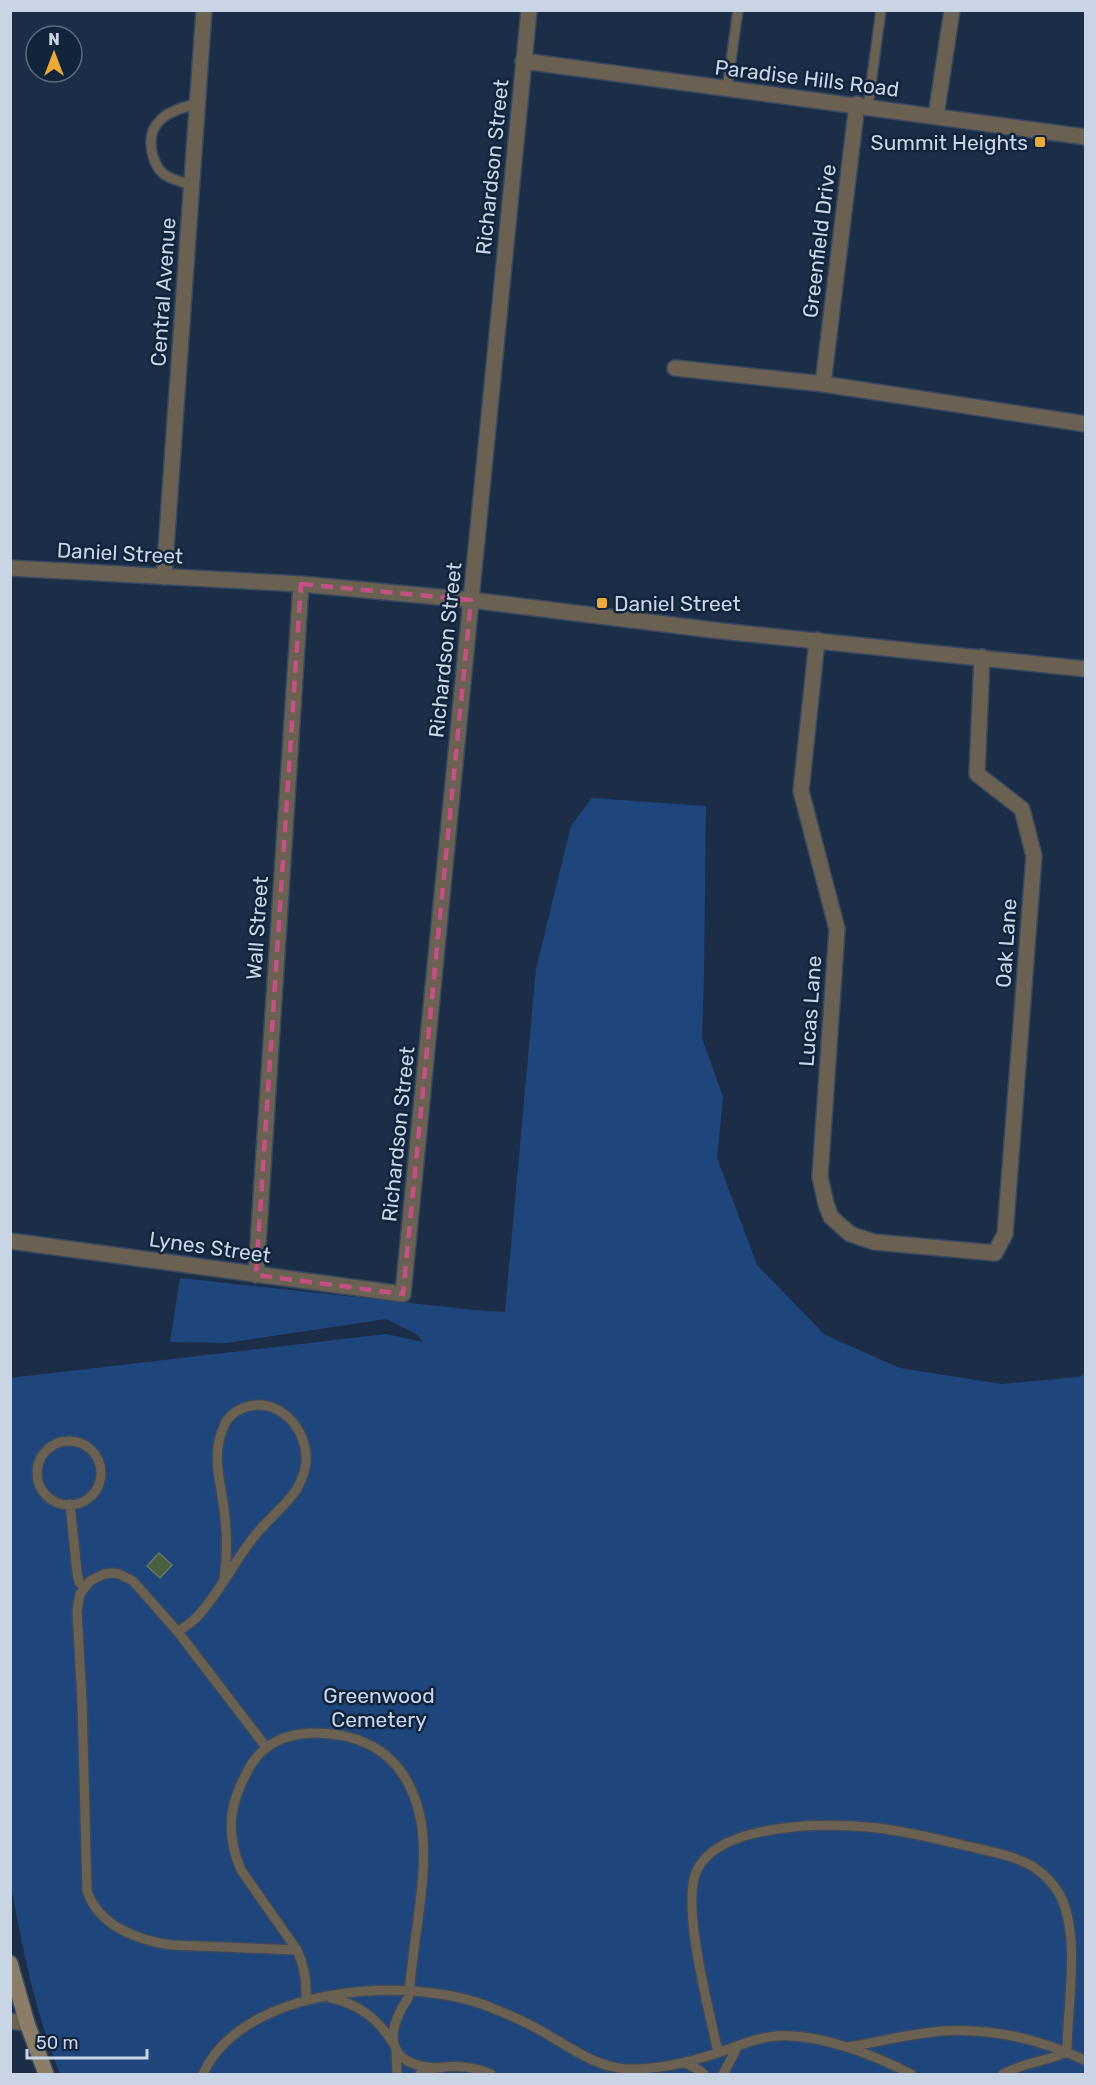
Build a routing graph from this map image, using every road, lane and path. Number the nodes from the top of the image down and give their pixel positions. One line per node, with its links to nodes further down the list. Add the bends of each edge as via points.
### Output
1 (204, 10): 8 (street, Central Avenue)
2 (529, 10): 6 (street, Richardson Street)
3 (738, 10): 7 (lane)
4 (881, 10): 9 (lane)
5 (952, 10): 10 (street)
6 (523, 61): 7 (street, Paradise Hills Road); 19 (street, Richardson Street)
7 (727, 89): 9 (street, Paradise Hills Road)
8 (198, 104): 12 (street, Central Avenue); 12 (lane, via 177,108 166,115 154,128 152,137 157,167 164,175)
9 (862, 105): 10 (street, Paradise Hills Road); 14 (street, Greenfield Drive)
10 (936, 116): 11 (street, Paradise Hills Road)
11 (1086, 136)
12 (192, 186): 17 (street, Central Avenue)
13 (675, 368): 14 (street)
14 (823, 384): 15 (street)
15 (1086, 424)
16 (10, 568): 17 (street, Daniel Street)
17 (164, 577): 18 (street, Daniel Street)
18 (301, 584): 19 (street, Daniel Street); 25 (street, Wall Street)
19 (471, 600): 20 (street, Daniel Street); 26 (street, Richardson Street)
20 (817, 640): 21 (street, Daniel Street); 24 (street, Lucas Lane, via 801,791 837,928 820,1177 826,1203 831,1217 850,1234 874,1242)
21 (982, 657): 22 (street, Daniel Street); 24 (street, Oak Lane, via 977,774 1022,809 1034,856 1005,1234)
22 (1086, 669)
23 (10, 1241): 25 (street, Lynes Street)
24 (995, 1253)
25 (256, 1275): 26 (street, Lynes Street)
26 (403, 1294)
27 (70, 1504): 27 (lane, via 93,1493 100,1468 93,1452 69,1441 45,1451 37,1477 45,1494); 29 (lane, via 77,1572)
28 (224, 1579): 28 (lane, via 257,1533 291,1496 306,1464 301,1435 287,1415 267,1405 240,1409 224,1425 220,1440 218,1474 227,1551); 30 (lane, via 196,1618)
29 (84, 1587): 30 (lane, via 104,1574 127,1577); 32 (lane, via 77,1611 87,1891 92,1903 110,1923 151,1942)
30 (178, 1632): 31 (lane)
31 (266, 1747): 32 (lane, via 256,1757 232,1805 231,1832 241,1870); 34 (lane, via 288,1736 329,1734 368,1743 384,1753 403,1775 421,1821 422,1843 421,1897)
32 (297, 1950): 36 (lane, via 305,1971)
33 (10, 1963): 38 (main road)
34 (409, 1992): 35 (lane, via 385,1990); 40 (lane, via 395,2023); 45 (lane, via 488,2006 613,2067 641,2069)
35 (326, 1997): 36 (lane); 40 (lane, via 364,2011 384,2029)
36 (306, 2001): 48 (lane, via 272,2012 231,2036)
37 (10, 2021): 38 (street)
38 (27, 2023): 47 (main road)
39 (738, 2046): 41 (lane, via 777,2036 807,2038); 43 (lane); 53 (lane)
40 (395, 2047): 46 (lane, via 412,2064); 49 (lane)
41 (844, 2048): 42 (lane, via 921,2033 975,2031 1018,2037); 54 (lane)
42 (1067, 2052): 43 (lane, via 1070,1930 1060,1896 1043,1874 1016,1859 947,1841 894,1830 842,1826 762,1832 734,1839 706,1857 697,1868 692,1881 692,1915); 44 (lane); 55 (lane)
43 (718, 2053): 45 (lane)
44 (1086, 2061)
45 (684, 2062): 52 (lane)
46 (440, 2068): 50 (lane); 51 (lane, via 467,2068)
47 (46, 2074)
48 (203, 2074)
49 (397, 2074)
50 (420, 2074)
51 (491, 2074)
52 (704, 2074)
53 (723, 2074)
54 (911, 2074)
55 (1003, 2074)

